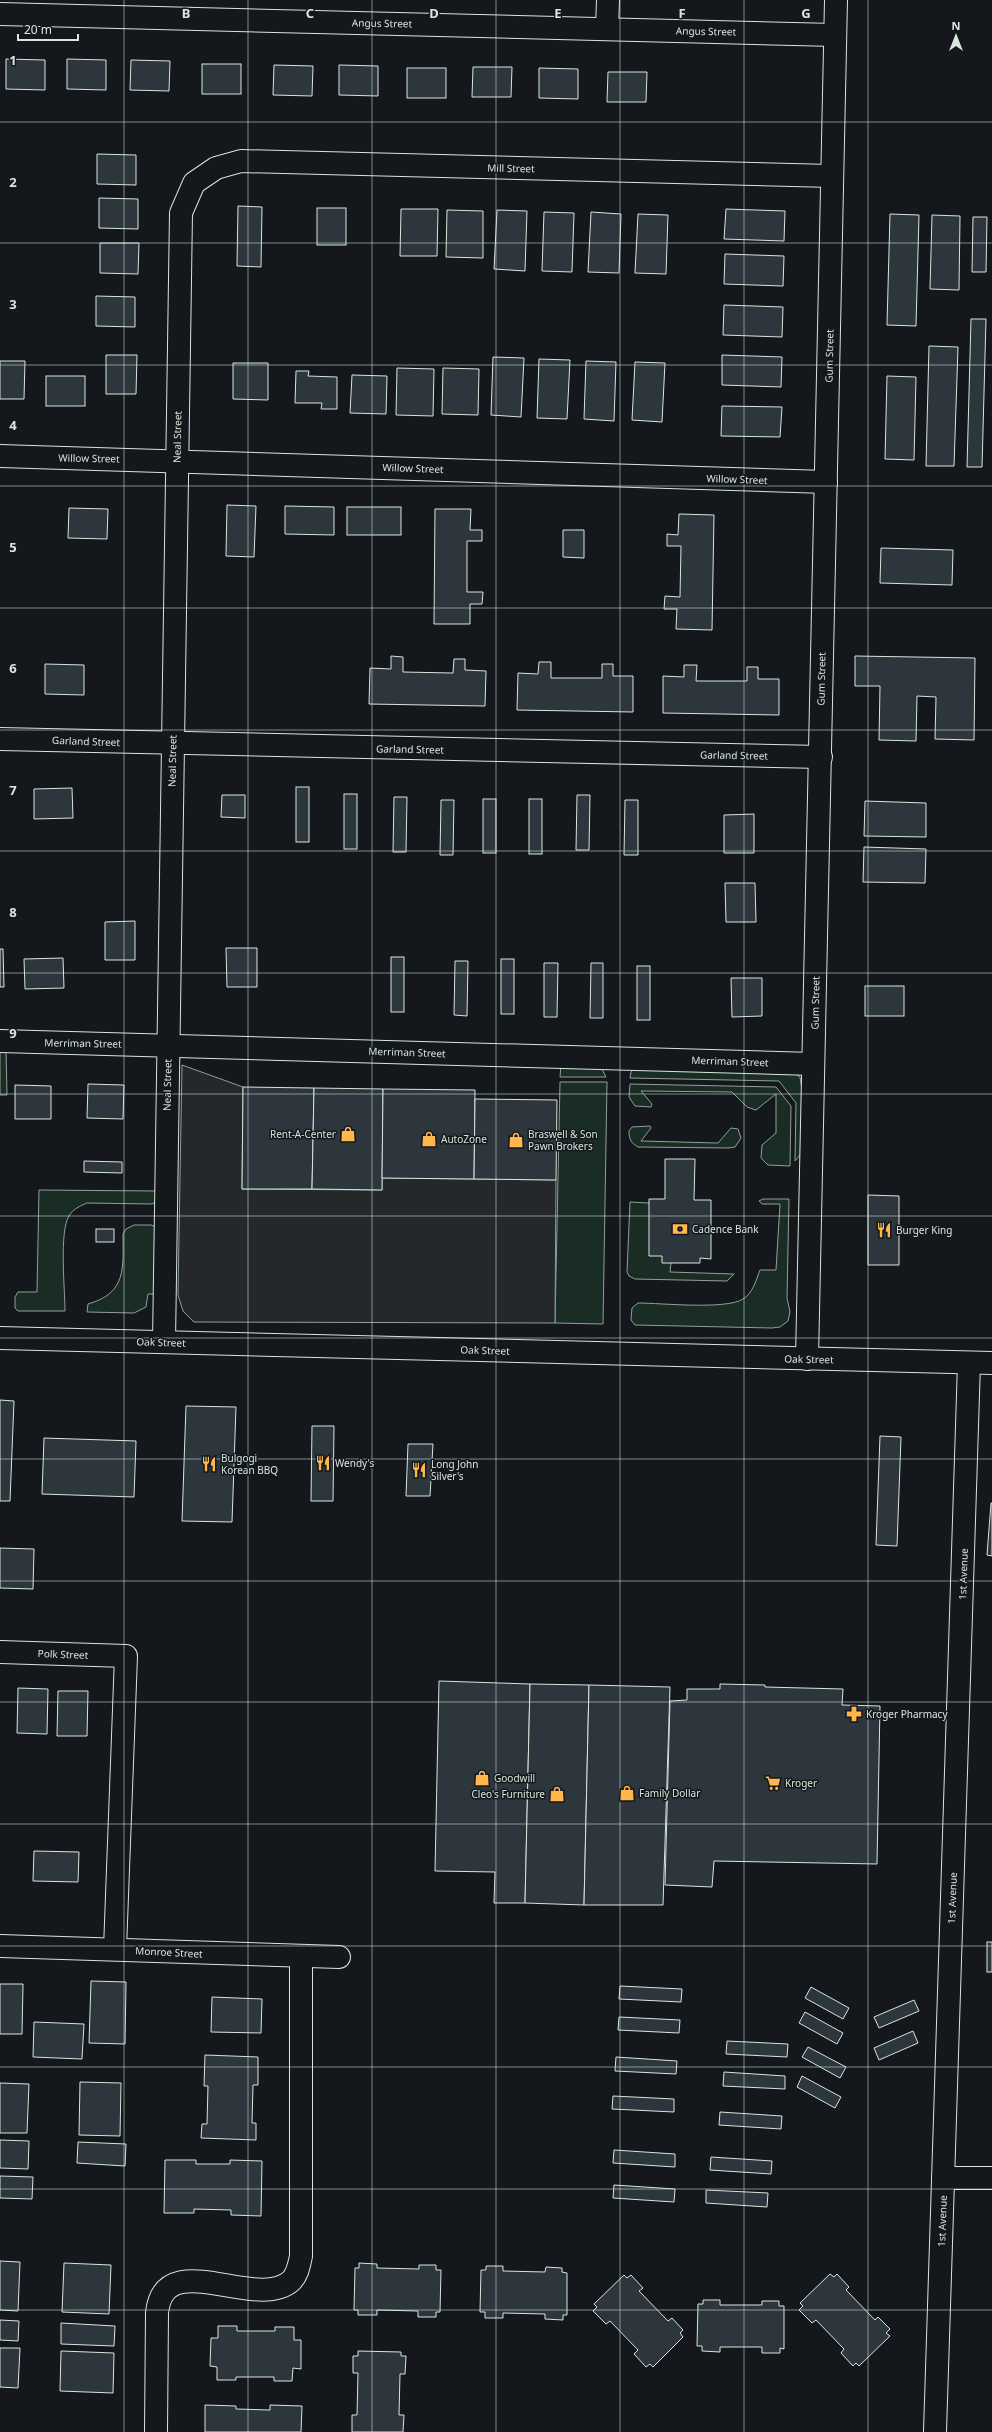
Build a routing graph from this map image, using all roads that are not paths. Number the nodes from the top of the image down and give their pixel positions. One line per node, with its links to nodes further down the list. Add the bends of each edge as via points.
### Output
1 (608, 0): 4 (main road)
2 (836, 0): 5 (main road, Gum Street)
3 (0, 14): 4 (main road, Angus Street)
4 (607, 29): 5 (main road, Angus Street)
5 (835, 34): 6 (main road, Gum Street)
6 (832, 176): 7 (main road, Mill Street, via 241,161 216,168); 10 (main road, Gum Street)
7 (194, 183): 9 (main road, Neal Street, via 181,213)
8 (0, 456): 9 (main road, Willow Street)
9 (177, 460): 10 (main road, Willow Street); 12 (main road, Neal Street)
10 (826, 482): 13 (main road, Gum Street)
11 (0, 739): 12 (main road, Garland Street)
12 (172, 744): 13 (main road, Garland Street); 15 (main road, Neal Street)
13 (821, 757): 16 (main road, Gum Street)
14 (0, 1042): 15 (main road, Merriman Street)
15 (167, 1045): 16 (main road, Merriman Street); 18 (main road, Neal Street)
16 (813, 1064): 19 (main road, Gum Street)
17 (0, 1338): 18 (main road, Oak Street)
18 (164, 1342): 19 (main road, Oak Street)
19 (807, 1359): 20 (main road, Oak Street)
20 (969, 1363): 21 (main road, Oak Street); 27 (main road, 1st Avenue)
21 (992, 1363)
22 (0, 1652): 24 (main road, Polk Street, via 126,1656)
23 (0, 1946): 24 (main road, Monroe Street)
24 (116, 1949): 25 (main road, Monroe Street)
25 (301, 1956): 26 (main road, Monroe Street); 29 (main road, via 301,2256 297,2273 285,2285 263,2289 190,2282 177,2282 168,2287 159,2300 157,2313)
26 (339, 1957)
27 (943, 2178): 28 (main road); 30 (main road, 1st Avenue)
28 (992, 2178)
29 (156, 2432)
30 (935, 2432)

